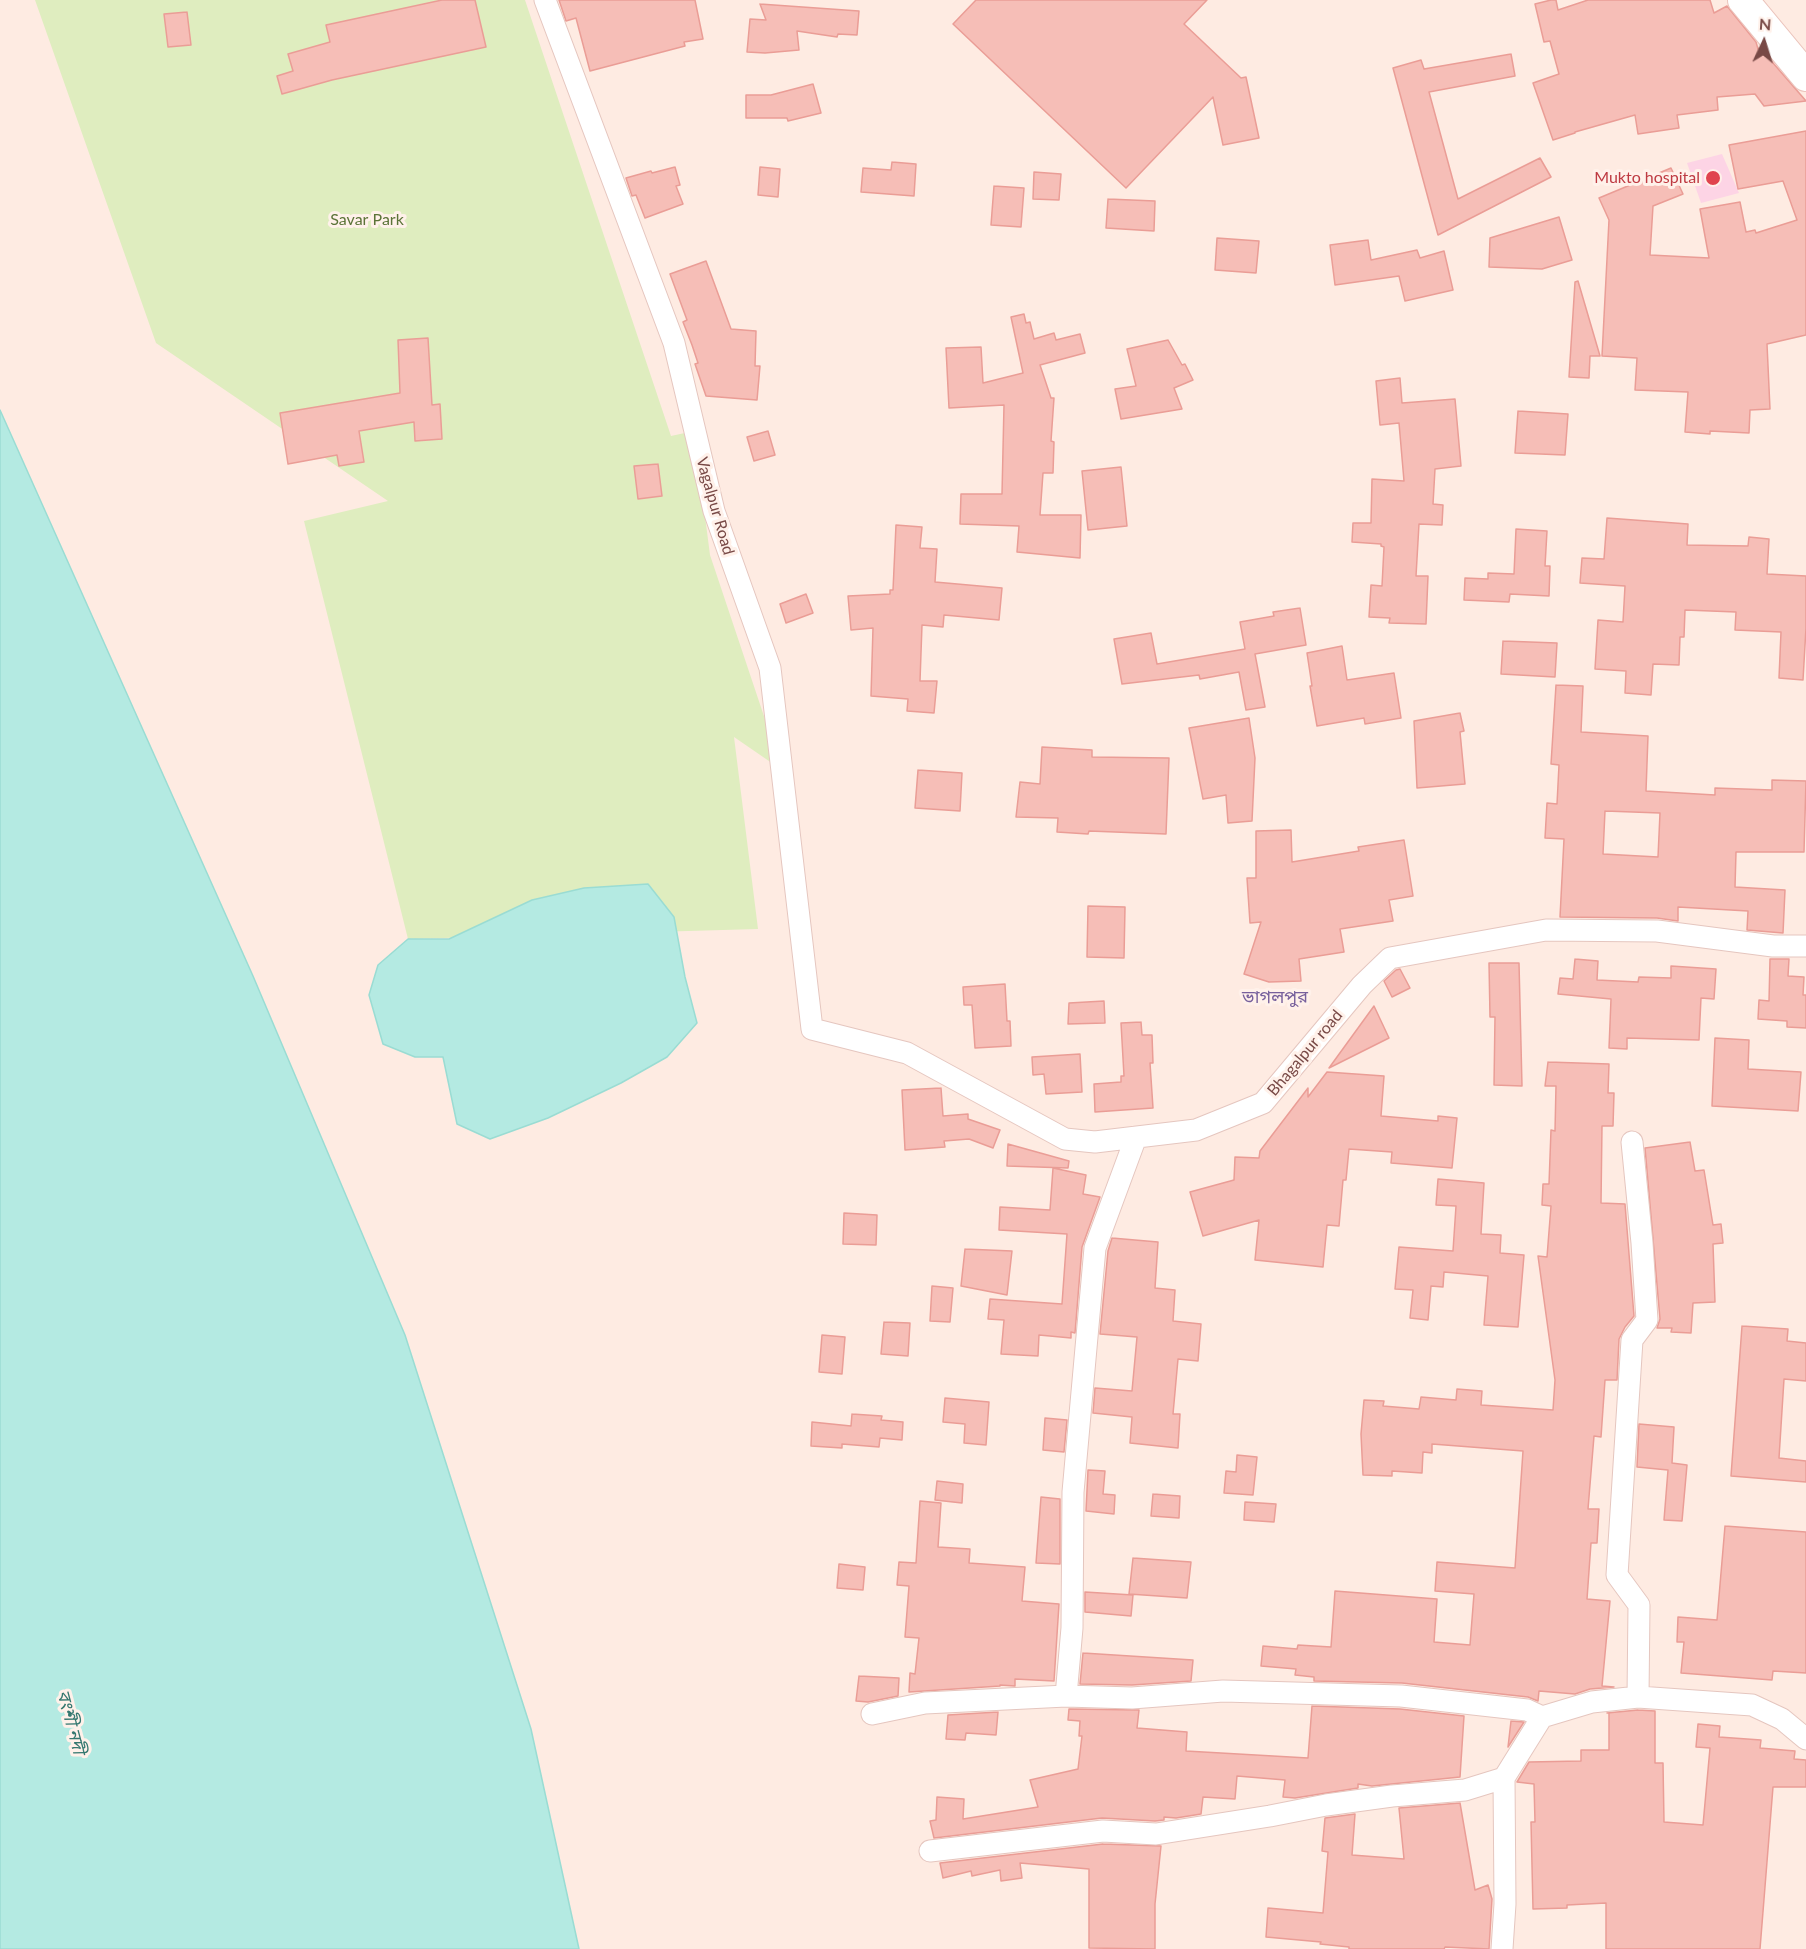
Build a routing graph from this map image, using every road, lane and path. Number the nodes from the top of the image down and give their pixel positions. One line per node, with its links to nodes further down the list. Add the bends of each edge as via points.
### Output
1 (545, 0): 5 (street, Vagalpur Road, via 674,343 714,511 770,668)
2 (1743, 0): 3 (street)
3 (1806, 76)
4 (1806, 946): 6 (street, Bhagalpur road, via 1773,946 1657,931 1546,930 1390,958 1362,985 1263,1103 1196,1130)
5 (812, 1029): 6 (street, Bhagalpur road, via 907,1053 1065,1138 1095,1142)
6 (1136, 1137): 8 (street, via 1095,1248 1073,1492 1072,1628)
7 (1632, 1142): 9 (street, via 1647,1320 1632,1341 1617,1575 1640,1605)
8 (1066, 1696): 10 (street, via 925,1703); 11 (street, via 1132,1698 1223,1691 1401,1696 1527,1710)
9 (1638, 1697): 11 (street, via 1592,1702); 12 (street, via 1752,1705 1782,1719)
10 (872, 1714)
11 (1542, 1717): 13 (street)
12 (1806, 1739)
13 (1504, 1778): 14 (street, via 1465,1790 1326,1805 1156,1834 1103,1831); 15 (street)
14 (930, 1851)
15 (1502, 1949)

